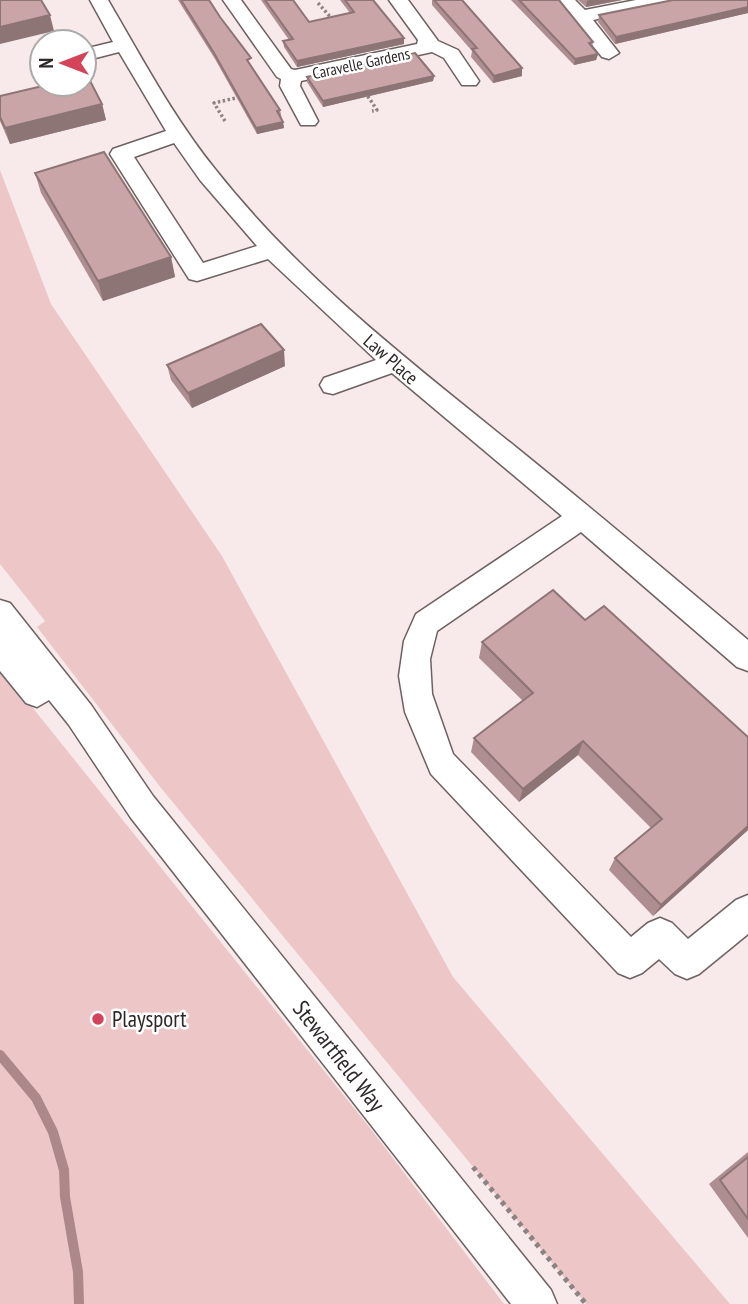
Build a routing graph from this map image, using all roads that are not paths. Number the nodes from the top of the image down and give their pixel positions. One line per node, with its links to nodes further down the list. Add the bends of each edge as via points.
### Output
1 (99, 0): 8 (street, Law Place)
2 (232, 0): 11 (street, Caravelle Gardens)
3 (398, 0): 7 (street, Caravelle Gardens)
4 (565, 0): 6 (street)
5 (664, 0): 6 (street)
6 (581, 17): 10 (street)
7 (429, 44): 11 (street, Caravelle Gardens, via 424,49); 12 (street, via 451,54)
8 (125, 45): 9 (street); 14 (street, Law Place)
9 (98, 52)
10 (609, 53)
11 (291, 81): 13 (street)
12 (469, 81)
13 (308, 121)
14 (179, 134): 15 (street, Law Place, via 209,176); 15 (street, via 121,154 197,273)
15 (274, 249): 16 (street, Law Place)
16 (394, 363): 17 (street); 18 (street, Law Place)
17 (333, 385)
18 (583, 516): 21 (street, Law Place); 23 (street, via 426,623 417,641 414,671 423,726 442,764 630,961 660,935 687,962)
19 (0, 612): 22 (street, Stewartfield Way, via 80,715)
20 (0, 649): 22 (street, Stewartfield Way)
21 (748, 659)
22 (142, 807): 24 (street, Stewartfield Way)
23 (748, 912)
24 (537, 1304)

